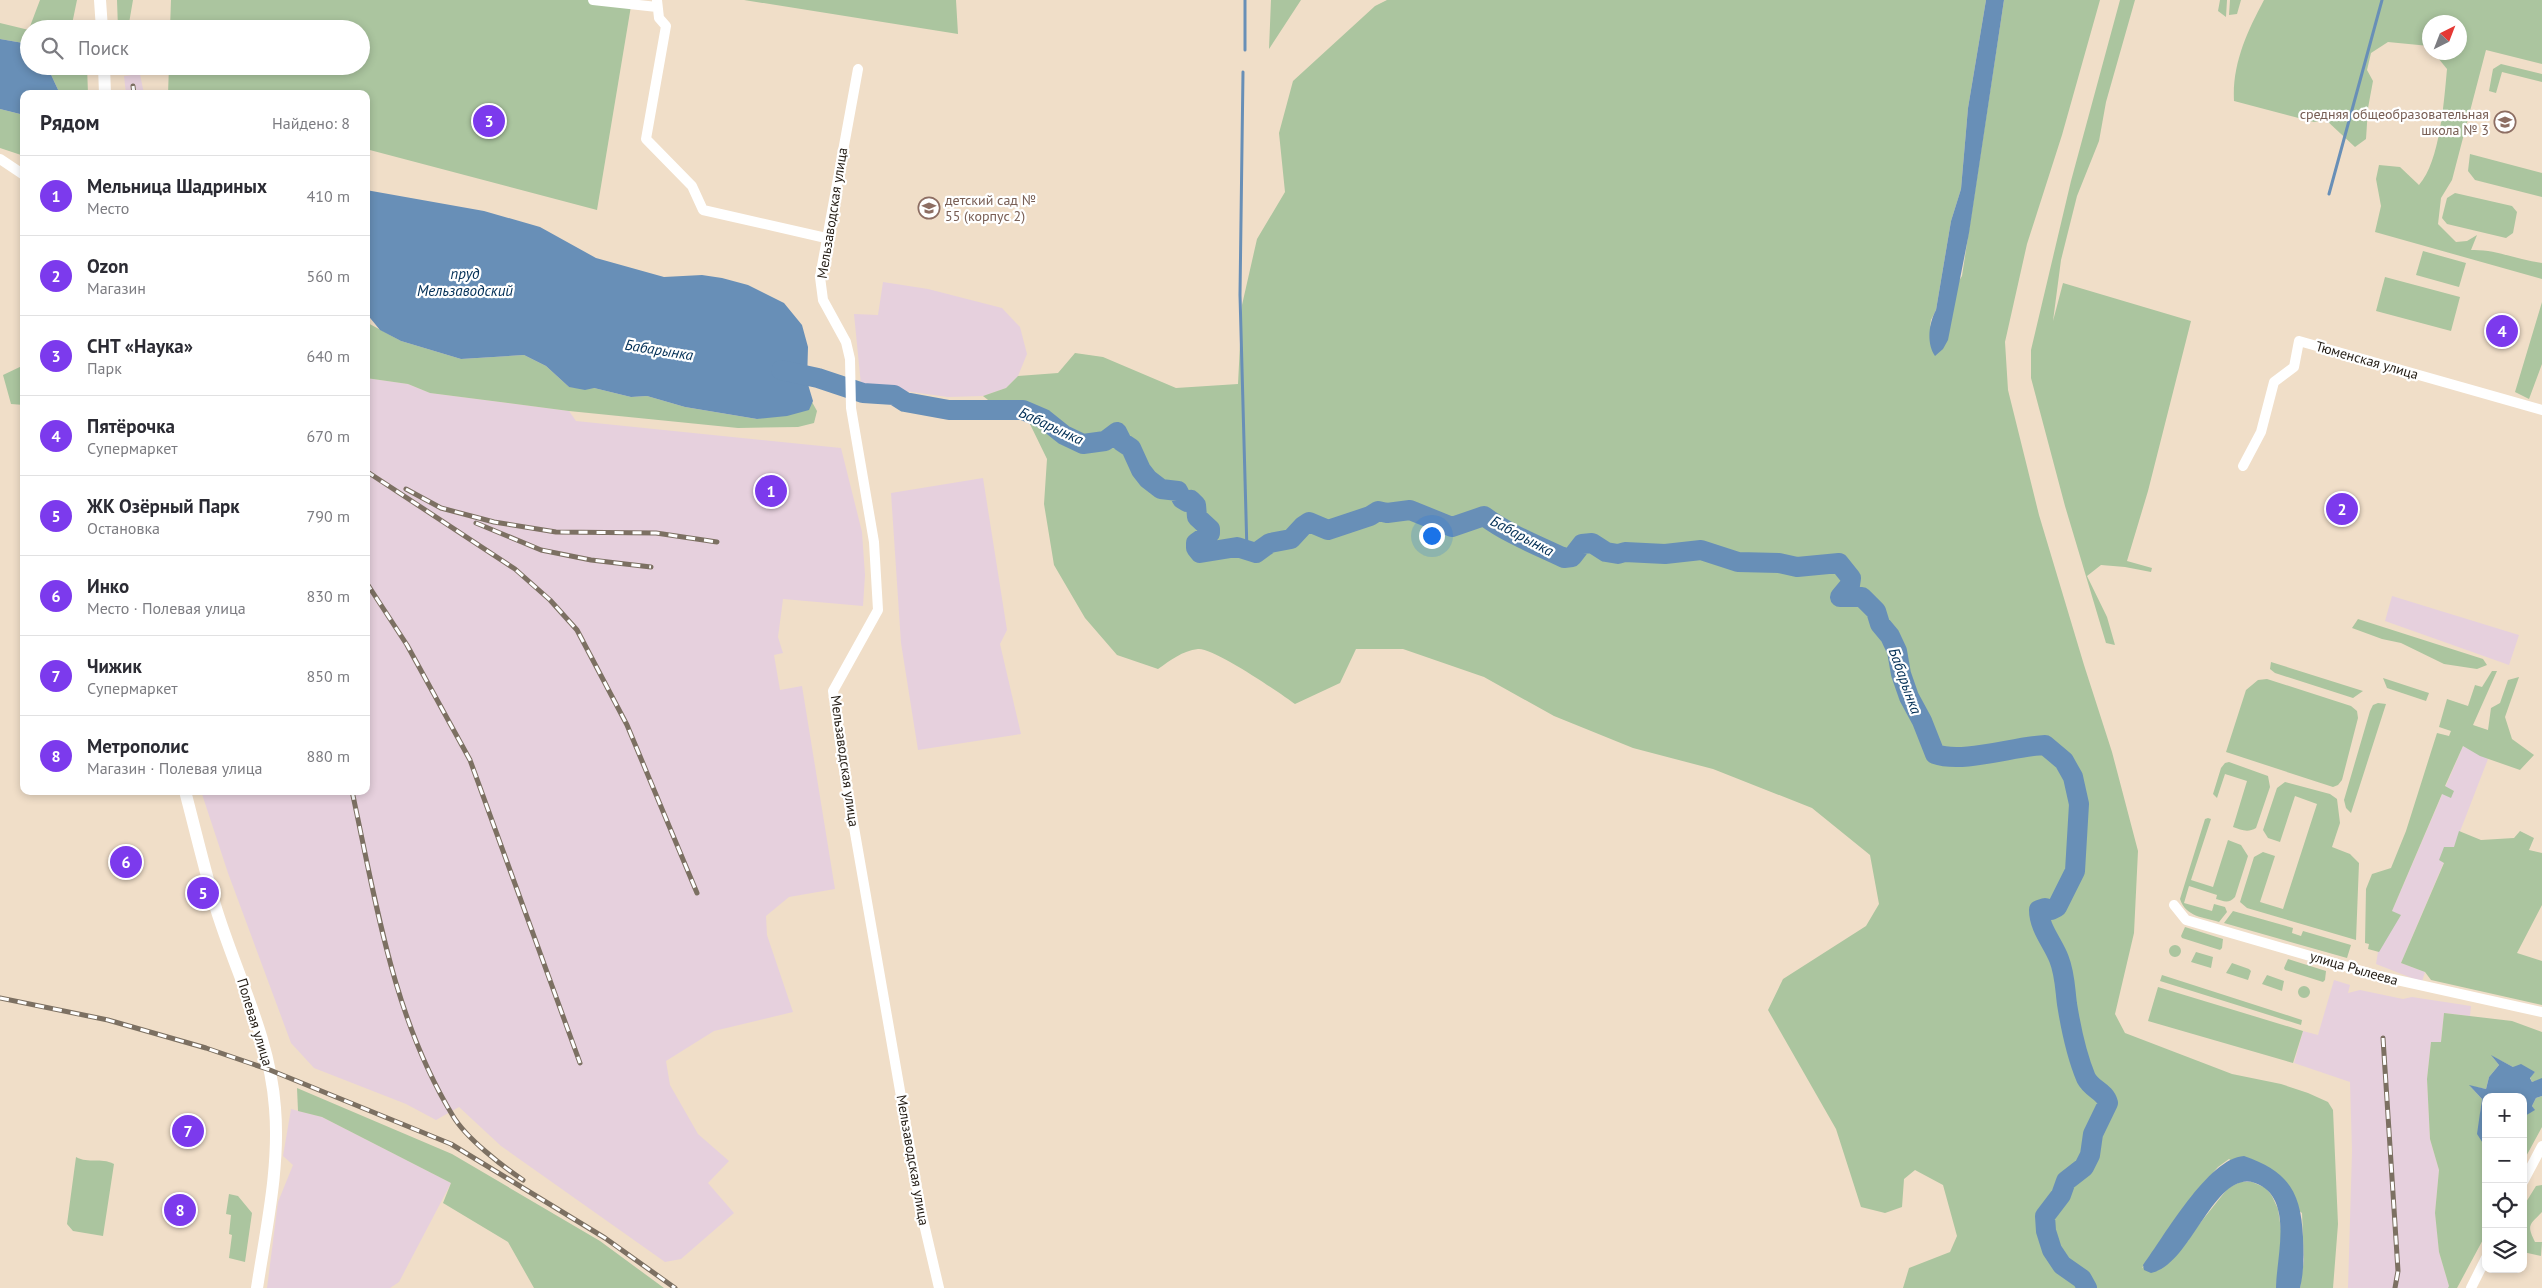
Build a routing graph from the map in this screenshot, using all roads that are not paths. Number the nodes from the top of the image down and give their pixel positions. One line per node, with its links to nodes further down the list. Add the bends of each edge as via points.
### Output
1 (100, 0): 4 (street)
2 (593, 0): 3 (street)
3 (657, 4): 10 (street, via 659,18 666,26 646,138 692,186 702,210)
4 (101, 20)
5 (858, 69): 10 (street, Мельзаводская улица)
6 (104, 75): 7 (street)
7 (105, 90)
8 (0, 160): 9 (street)
9 (20, 173)
10 (826, 238): 20 (street, Мельзаводская улица, via 821,290 827,309 846,342 852,408 874,542 878,610 833,691 919,1201)
11 (2542, 410): 12 (street, Тюменская улица, via 2299,341 2294,367 2274,382 2261,432)
12 (2242, 466)
13 (186, 795): 19 (street, Полевая улица, via 215,904 260,1029 275,1106 277,1138)
14 (2174, 905): 15 (street, улица Рылеева, via 2186,920 2379,976)
15 (2542, 1012)
16 (2542, 1146): 17 (street)
17 (2527, 1174)
18 (2482, 1266): 21 (street)
19 (257, 1288)
20 (939, 1288)
21 (2471, 1288)

